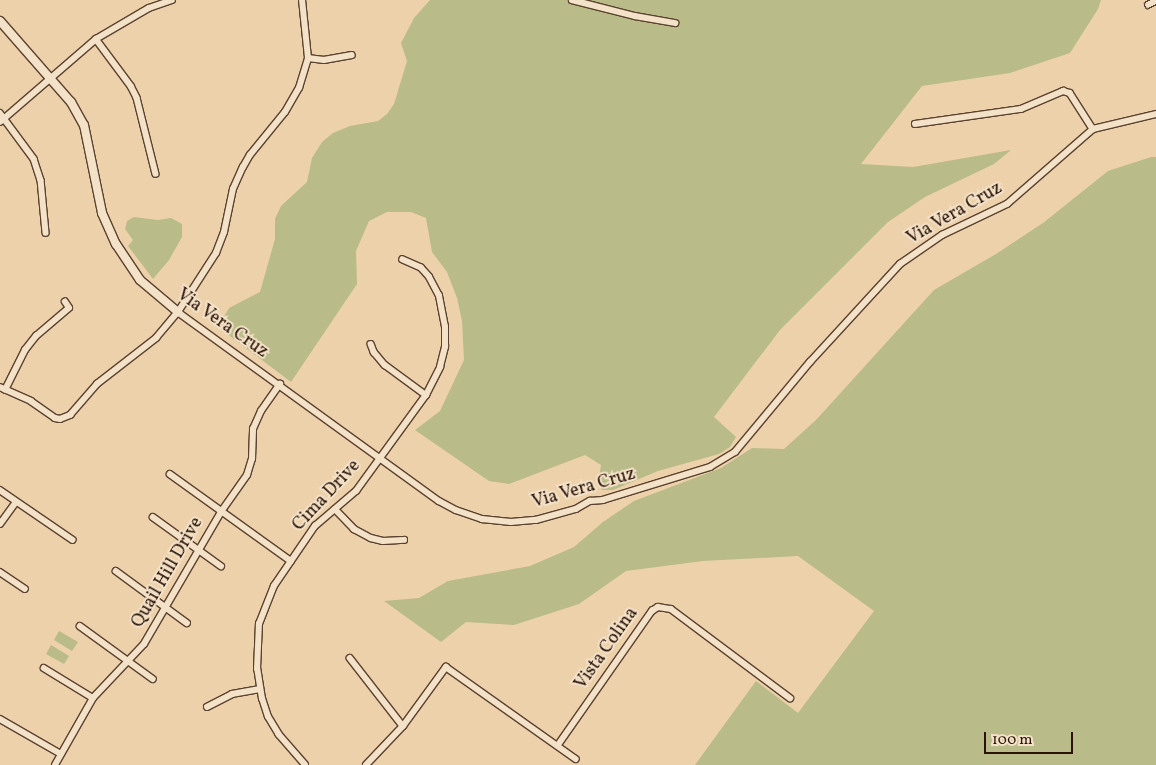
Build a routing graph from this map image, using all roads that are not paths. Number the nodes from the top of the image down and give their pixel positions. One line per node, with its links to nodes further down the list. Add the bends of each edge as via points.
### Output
1 (172, 0): 9 (street, via 149,8)
2 (302, 0): 11 (street)
3 (572, 0): 4 (street)
4 (584, 1): 8 (street, via 635,16)
5 (1156, 1): 6 (street)
6 (1148, 6)
7 (0, 21): 12 (street, Via Vera Cruz)
8 (675, 23)
9 (96, 39): 12 (street); 17 (street, via 137,98)
10 (352, 54): 11 (street, via 324,60)
11 (308, 58): 21 (street, via 299,88 285,112 243,166 233,189 216,253)
12 (51, 78): 14 (street); 21 (street, Via Vera Cruz, via 71,102 84,125 102,213 116,244 140,280)
13 (1156, 114): 16 (street, Via Vera Cruz)
14 (1, 118): 18 (street, via 34,159 41,180)
15 (915, 124): 16 (street, via 1013,111 1063,91 1070,93)
16 (1093, 129): 26 (street, Via Vera Cruz, via 1007,204 942,235 900,264 810,362 735,452 710,467 603,500 590,501 576,509 536,520 511,522 456,510)
17 (156, 174)
18 (46, 233)
19 (403, 260): 25 (street, Cima Drive, via 421,268 429,277 439,296 444,316 443,354)
20 (65, 302): 24 (street, via 69,308 36,336)
21 (178, 312): 23 (street, Via Vera Cruz); 24 (street, via 156,338 97,384 70,416 55,418 31,401)
22 (371, 344): 25 (street, via 385,365)
23 (280, 384): 26 (street, Via Vera Cruz); 31 (street, Quail Hill Drive, via 253,429 252,458 247,474)
24 (2, 389)
25 (426, 395): 26 (street, Cima Drive)
26 (380, 458): 30 (street, Cima Drive, via 356,492)
27 (170, 474): 31 (street)
28 (0, 490): 29 (street)
29 (16, 502): 33 (street); 34 (street)
30 (335, 509): 35 (street, via 354,529 372,538); 37 (street, Cima Drive, via 315,526)
31 (221, 512): 36 (street, Quail Hill Drive); 37 (street)
32 (153, 517): 36 (street)
33 (0, 524)
34 (73, 540)
35 (404, 540)
36 (198, 550): 38 (street); 42 (street, Quail Hill Drive)
37 (291, 561): 49 (street, Cima Drive, via 274,586 259,624 257,669)
38 (221, 566)
39 (116, 571): 42 (street)
40 (0, 572): 41 (street)
41 (25, 589)
42 (165, 607): 43 (street); 46 (street, Quail Hill Drive, via 144,644)
43 (187, 623)
44 (80, 626): 46 (street)
45 (350, 658): 54 (street)
46 (129, 662): 48 (street); 50 (street, Quail Hill Drive)
47 (44, 668): 50 (street)
48 (153, 679)
49 (260, 689): 52 (street, via 232,694); 59 (street, Cima Drive, via 268,716 279,735)
50 (94, 698): 56 (street, Quail Hill Drive)
51 (790, 698): 55 (street, Vista Colina, via 672,609 658,607 652,611)
52 (207, 707)
53 (0, 719): 56 (street)
54 (403, 726): 55 (street, via 446,667); 60 (street)
55 (558, 745): 57 (street)
56 (61, 754): 58 (street, Quail Hill Drive)
57 (576, 759)
58 (55, 765)
59 (305, 765)
60 (366, 765)

